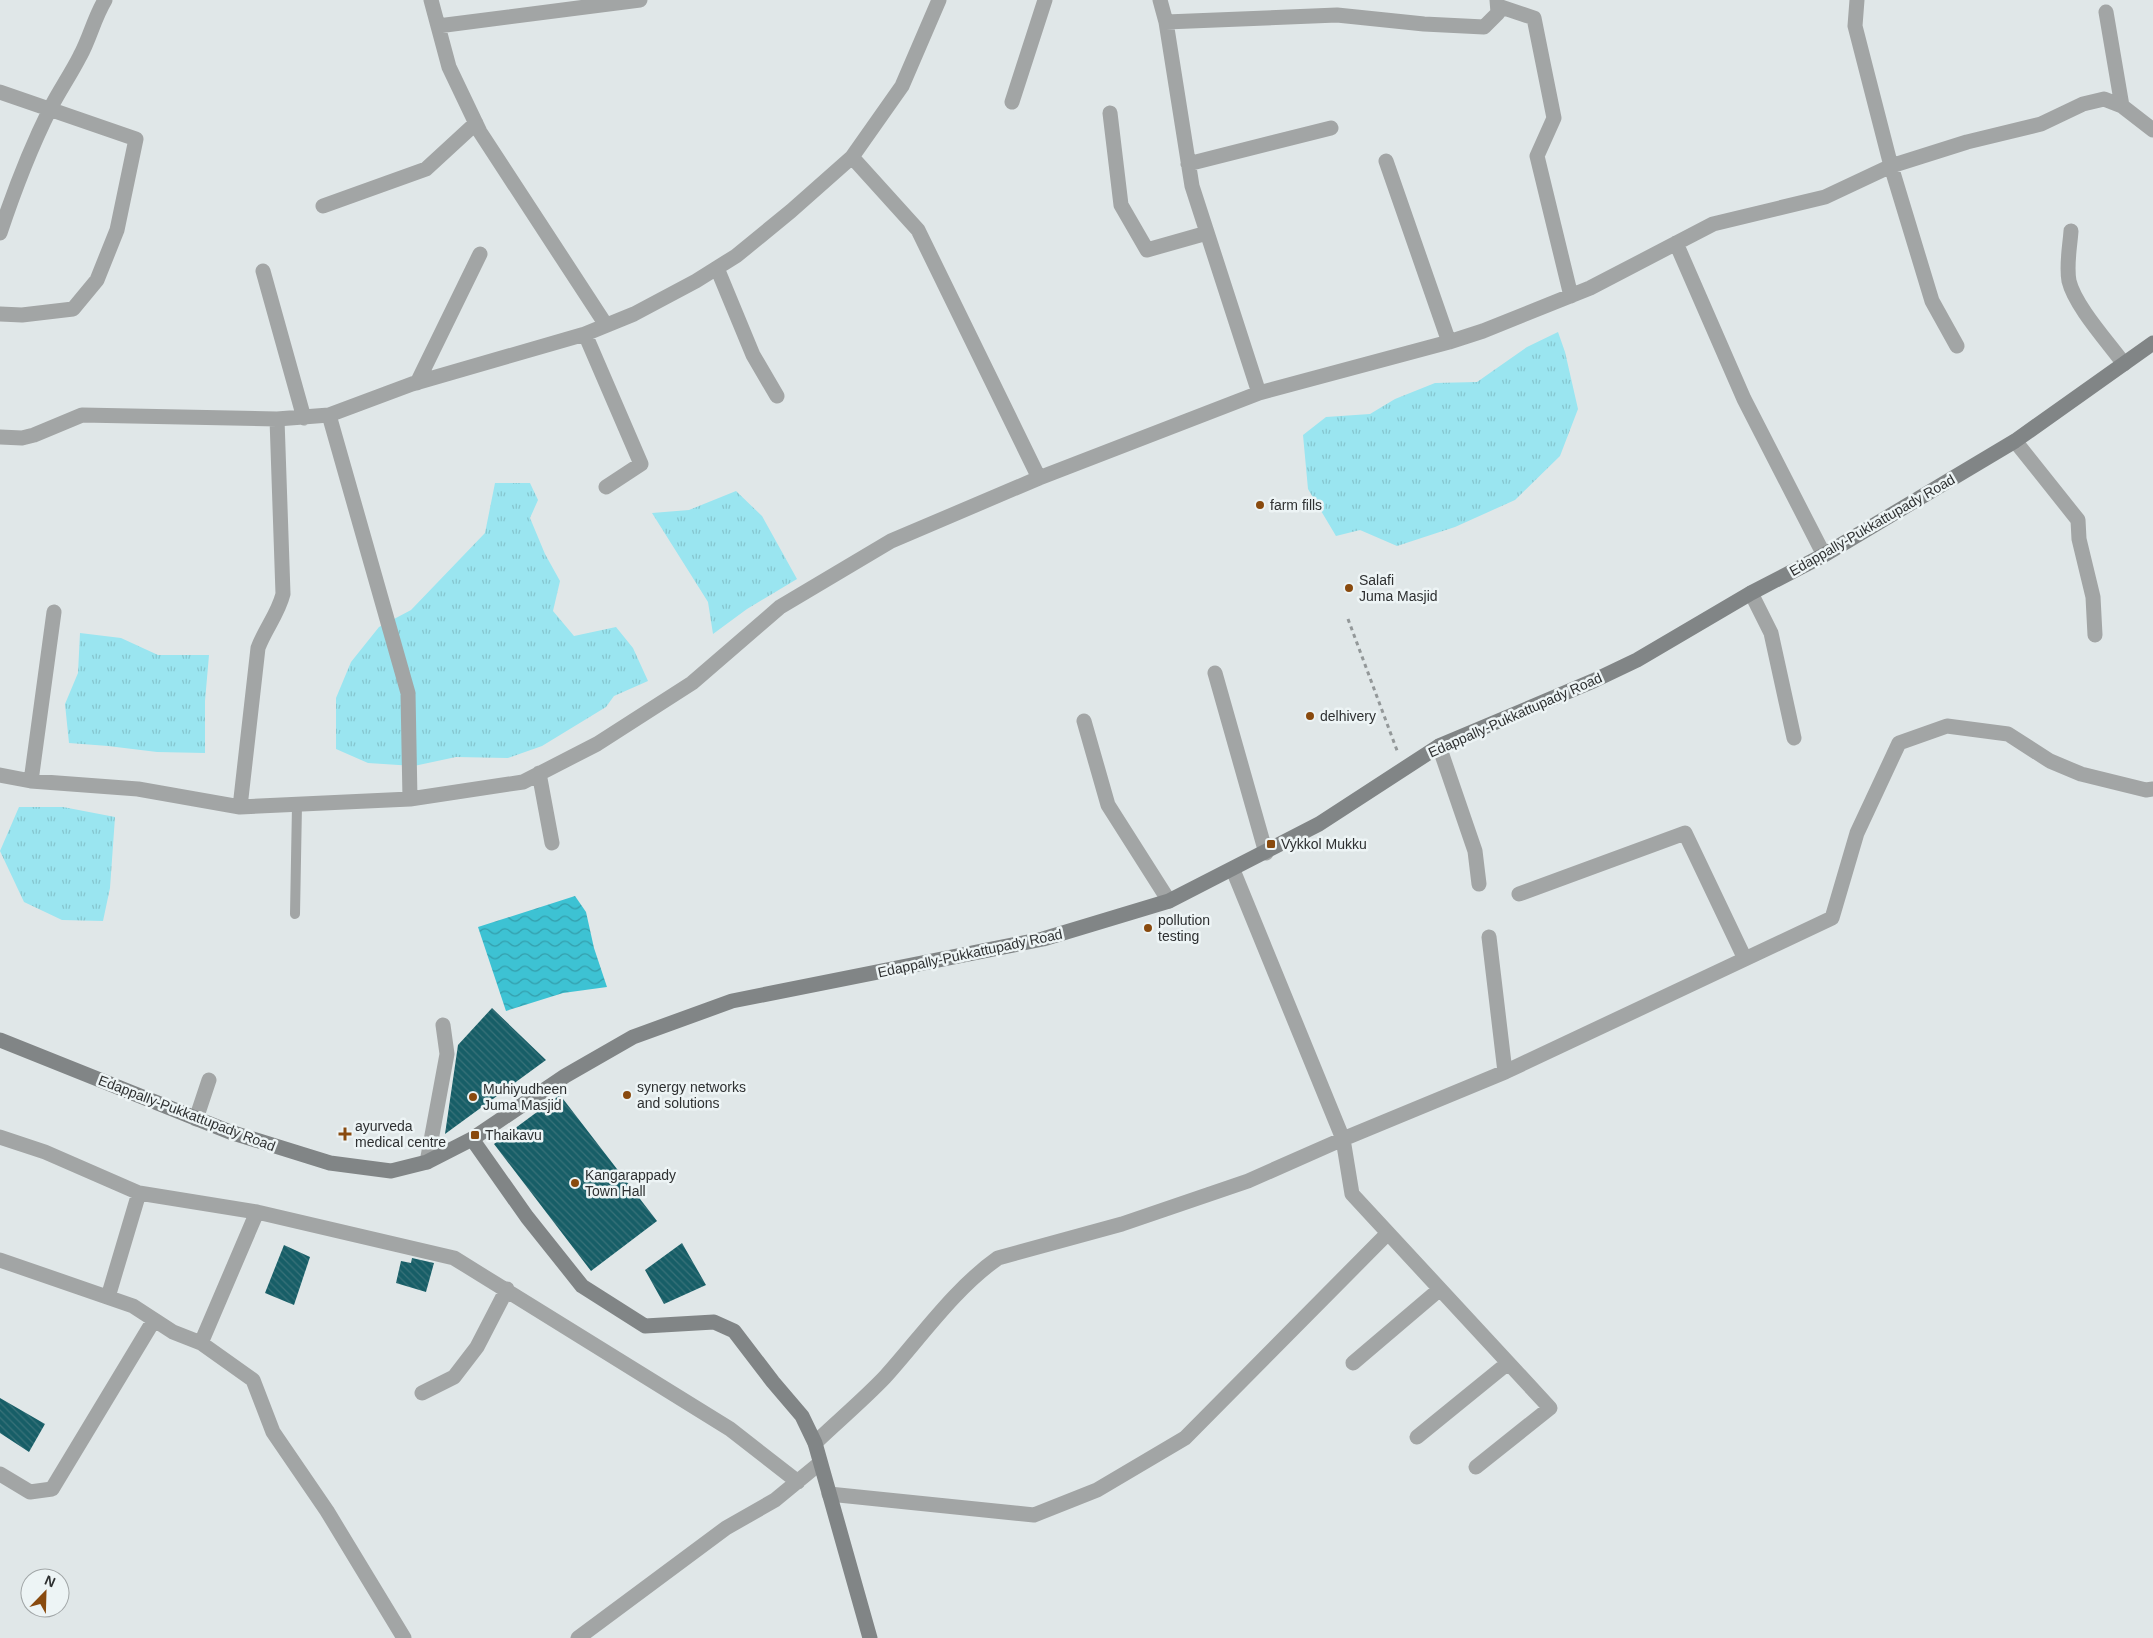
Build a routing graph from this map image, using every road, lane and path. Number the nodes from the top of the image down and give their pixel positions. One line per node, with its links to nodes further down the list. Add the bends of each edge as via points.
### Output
1 (105, 0): 15 (street, via 82,54)
2 (431, 0): 11 (street)
3 (640, 0): 11 (street)
4 (939, 0): 20 (street, via 902,86)
5 (1045, 0): 13 (street)
6 (1160, 0): 10 (street)
7 (1857, 0): 23 (street, via 1856,26)
8 (1497, 3): 10 (street, via 1498,13 1484,27 1337,15); 32 (street, via 1534,18 1554,118 1537,156)
9 (2106, 12): 14 (street)
10 (1166, 22): 22 (street)
11 (438, 26): 17 (street, via 449,67)
12 (0, 92): 15 (street)
13 (1012, 102)
14 (2122, 106): 19 (street); 23 (street, via 2104,99 2083,104 2041,124 1967,142)
15 (50, 108): 26 (street, via 14,191); 33 (street, via 136,139 117,230 97,280 73,309 22,315)
16 (1110, 113): 27 (street, via 1121,205 1147,250)
17 (476, 123): 24 (street, via 426,169); 34 (street)
18 (1331, 128): 22 (street)
19 (2153, 130)
20 (852, 157): 30 (street, via 736,256); 48 (street, via 918,230)
21 (1386, 161): 36 (street)
22 (1188, 164): 27 (street)
23 (1891, 166): 28 (street, via 1825,197 1712,224); 38 (street, via 1932,301)
24 (323, 206)
25 (2071, 231): 39 (street, via 2069,281 2082,307)
26 (0, 233)
27 (1207, 233): 41 (street)
28 (1676, 244): 32 (street); 50 (street, via 1744,399)
29 (480, 254): 40 (street)
30 (716, 268): 34 (street, via 662,300); 42 (street, via 752,355)
31 (263, 271): 44 (street)
32 (1571, 296): 36 (street)
33 (0, 314)
34 (606, 325): 35 (street)
35 (585, 334): 40 (street); 49 (street, via 641,464)
36 (1449, 342): 41 (street)
37 (2153, 343): 39 (main road, Edappally-Pukkattupady Road)
38 (1957, 346)
39 (2124, 364): 47 (main road, Edappally-Pukkattupady Road)
40 (417, 383): 43 (street)
41 (1258, 393): 48 (street)
42 (777, 396)
43 (329, 415): 44 (street); 64 (street, via 408,693)
44 (304, 418): 45 (street)
45 (277, 419): 46 (street, via 82,415 34,435 22,438); 66 (street, via 282,594 280,606 258,648)
46 (0, 436)
47 (2015, 441): 50 (main road, Edappally-Pukkattupady Road); 54 (street, via 2078,520 2079,539 2093,598)
48 (1039, 478): 60 (street, via 891,541 780,607 692,683 597,744)
49 (606, 488)
50 (1824, 555): 51 (main road, Edappally-Pukkattupady Road)
51 (1751, 593): 57 (street, via 1771,632); 58 (main road, Edappally-Pukkattupady Road, via 1637,660)
52 (54, 612): 62 (street)
53 (1348, 620): 59 (path)
54 (2095, 635)
55 (1215, 673): 68 (street)
56 (1084, 721): 72 (street, via 1108,805)
57 (1794, 738)
58 (1439, 746): 59 (main road, Edappally-Pukkattupady Road); 70 (street, via 1475,851)
59 (1404, 768): 68 (main road, Edappally-Pukkattupady Road, via 1319,824)
60 (539, 773): 64 (street, via 523,782); 67 (street)
61 (0, 775): 62 (street)
62 (31, 781): 66 (street, via 138,788)
63 (2153, 789): 75 (street, via 2081,774 2050,761 2008,734 1947,726 1899,743 1856,832 1832,918)
64 (410, 799): 65 (street)
65 (297, 804): 66 (street); 73 (lane)
66 (240, 807)
67 (552, 842)
68 (1266, 853): 69 (main road, Edappally-Pukkattupady Road)
69 (1233, 870): 72 (main road, Edappally-Pukkattupady Road); 83 (street)
70 (1479, 884)
71 (1519, 894): 75 (street, via 1685,833)
72 (1170, 901): 82 (main road, Edappally-Pukkattupady Road, via 1043,939 732,1001 633,1037 565,1076)
73 (296, 914)
74 (1489, 937): 78 (street)
75 (1745, 959): 78 (street)
76 (444, 1025): 84 (street, via 448,1054)
77 (0, 1040): 80 (main road, Edappally-Pukkattupady Road)
78 (1505, 1072): 83 (street)
79 (210, 1080): 80 (street)
80 (196, 1119): 84 (main road, Edappally-Pukkattupady Road, via 330,1163 391,1171)
81 (0, 1137): 85 (street, via 45,1152)
82 (472, 1139): 84 (main road, Edappally-Pukkattupady Road); 98 (main road, via 582,1286 645,1326 714,1322 734,1331 802,1416)
83 (1343, 1139): 87 (street, via 1352,1194); 98 (street, via 1239,1184 1122,1224 998,1258 968,1283 883,1379)
84 (427, 1162)
85 (139, 1192): 86 (street); 91 (street)
86 (257, 1212): 89 (street, via 454,1258); 93 (street)
87 (1388, 1233): 90 (street); 103 (street, via 1185,1438 1097,1490 1034,1515)
88 (0, 1260): 91 (street)
89 (506, 1289): 96 (street, via 477,1347 454,1376); 102 (street, via 730,1429)
90 (1440, 1289): 94 (street); 95 (street)
91 (108, 1297): 92 (street, via 133,1306)
92 (154, 1320): 93 (street); 101 (street, via 52,1489 30,1492)
93 (201, 1343): 104 (street, via 253,1380 273,1432 327,1511)
94 (1353, 1363)
95 (1508, 1363): 97 (street); 100 (street, via 1550,1408)
96 (422, 1393)
97 (1417, 1437)
98 (815, 1443): 99 (main road)
99 (820, 1463): 102 (street); 103 (main road)
100 (1476, 1467)
101 (0, 1474)
102 (798, 1482): 105 (street, via 775,1500 726,1528)
103 (829, 1494): 106 (main road)
104 (404, 1638)
105 (578, 1638)
106 (870, 1638)

